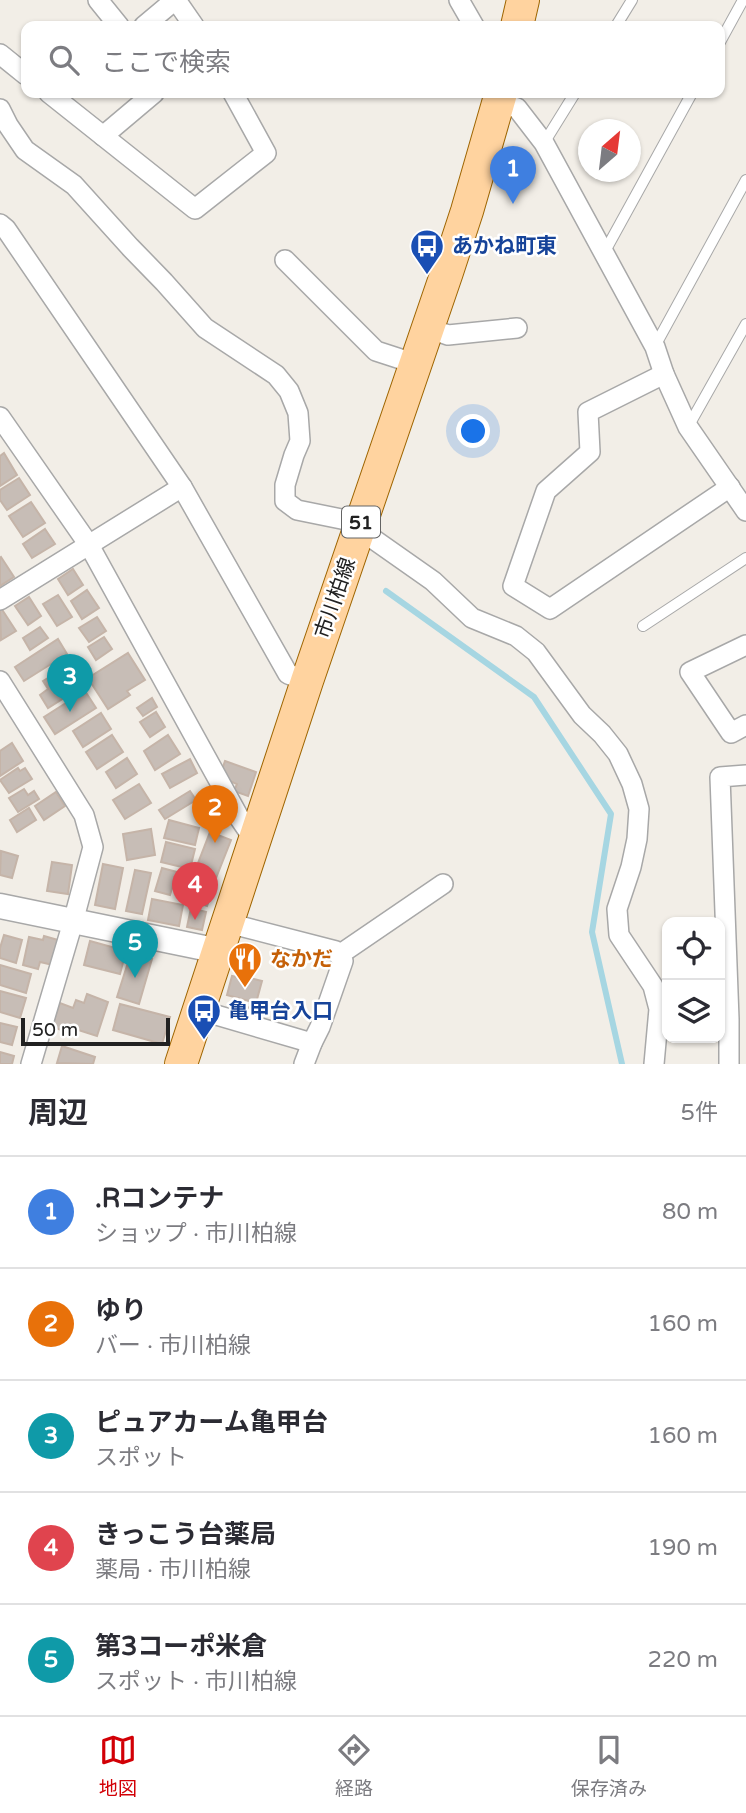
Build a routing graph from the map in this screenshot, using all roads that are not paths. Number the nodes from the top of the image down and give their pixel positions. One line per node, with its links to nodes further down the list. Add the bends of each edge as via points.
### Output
1 (98, 0): 7 (street)
2 (176, 0): 8 (street); 9 (street)
3 (459, 0): 10 (street)
4 (523, 0): 11 (main road)
5 (632, 0): 12 (lane)
6 (743, 0): 13 (lane)
7 (115, 21)
8 (150, 21)
9 (191, 21)
10 (471, 21)
11 (518, 21)
12 (619, 21)
13 (725, 33)
14 (0, 54): 15 (street)
15 (21, 71)
16 (54, 98): 24 (street)
17 (148, 98): 24 (street)
18 (236, 98): 24 (street, via 266,153 195,209)
19 (500, 98): 31 (main road, 市川柏線 / 51)
20 (502, 98): 25 (street, via 517,108)
21 (572, 98): 25 (lane)
22 (689, 98): 28 (lane)
23 (0, 109): 40 (street, via 25,150 74,185 205,328 276,374 289,391 298,413 300,441 285,485 285,501 297,510)
24 (103, 136)
25 (544, 143): 28 (street)
26 (746, 180): 33 (lane)
27 (2, 229): 38 (street)
28 (603, 253): 33 (street)
29 (285, 260): 34 (street, via 376,351)
30 (746, 324): 37 (lane)
31 (428, 328): 32 (street, via 448,335); 34 (main road, 市川柏線 / 51)
32 (517, 328)
33 (654, 346): 35 (street)
34 (416, 363): 40 (main road, 市川柏線 / 51)
35 (664, 374): 37 (street); 39 (street, via 588,412 590,452 546,491 513,586 550,609)
36 (0, 417): 41 (street)
37 (688, 427): 39 (street)
38 (182, 487): 41 (street); 47 (street, via 288,674)
39 (741, 498)
40 (360, 526): 47 (main road, 市川柏線 / 51); 62 (street, via 433,581 472,618 516,636 536,652 582,715 618,754 639,809 635,849 617,909 619,935 653,986 659,1009)
41 (89, 544): 43 (street); 50 (street)
42 (746, 558): 44 (lane)
43 (0, 600)
44 (643, 626)
45 (746, 645): 48 (street, via 690,672 731,733)
46 (0, 681): 53 (street, via 84,815 93,847)
47 (307, 681): 50 (main road, 市川柏線 / 51)
48 (746, 724)
49 (746, 775): 57 (street, via 720,777)
50 (255, 841): 54 (main road, 市川柏線 / 51)
51 (443, 884): 55 (street)
52 (0, 906): 53 (street)
53 (73, 922): 54 (street); 59 (street)
54 (223, 937): 55 (street); 56 (main road, 市川柏線 / 51)
55 (339, 955): 58 (street, via 343,961)
56 (199, 1010): 58 (street); 60 (main road, 市川柏線 / 51)
57 (737, 1018): 63 (street)
58 (312, 1043): 61 (street)
59 (31, 1064)
60 (181, 1064)
61 (304, 1064)
62 (654, 1064)
63 (729, 1064)

